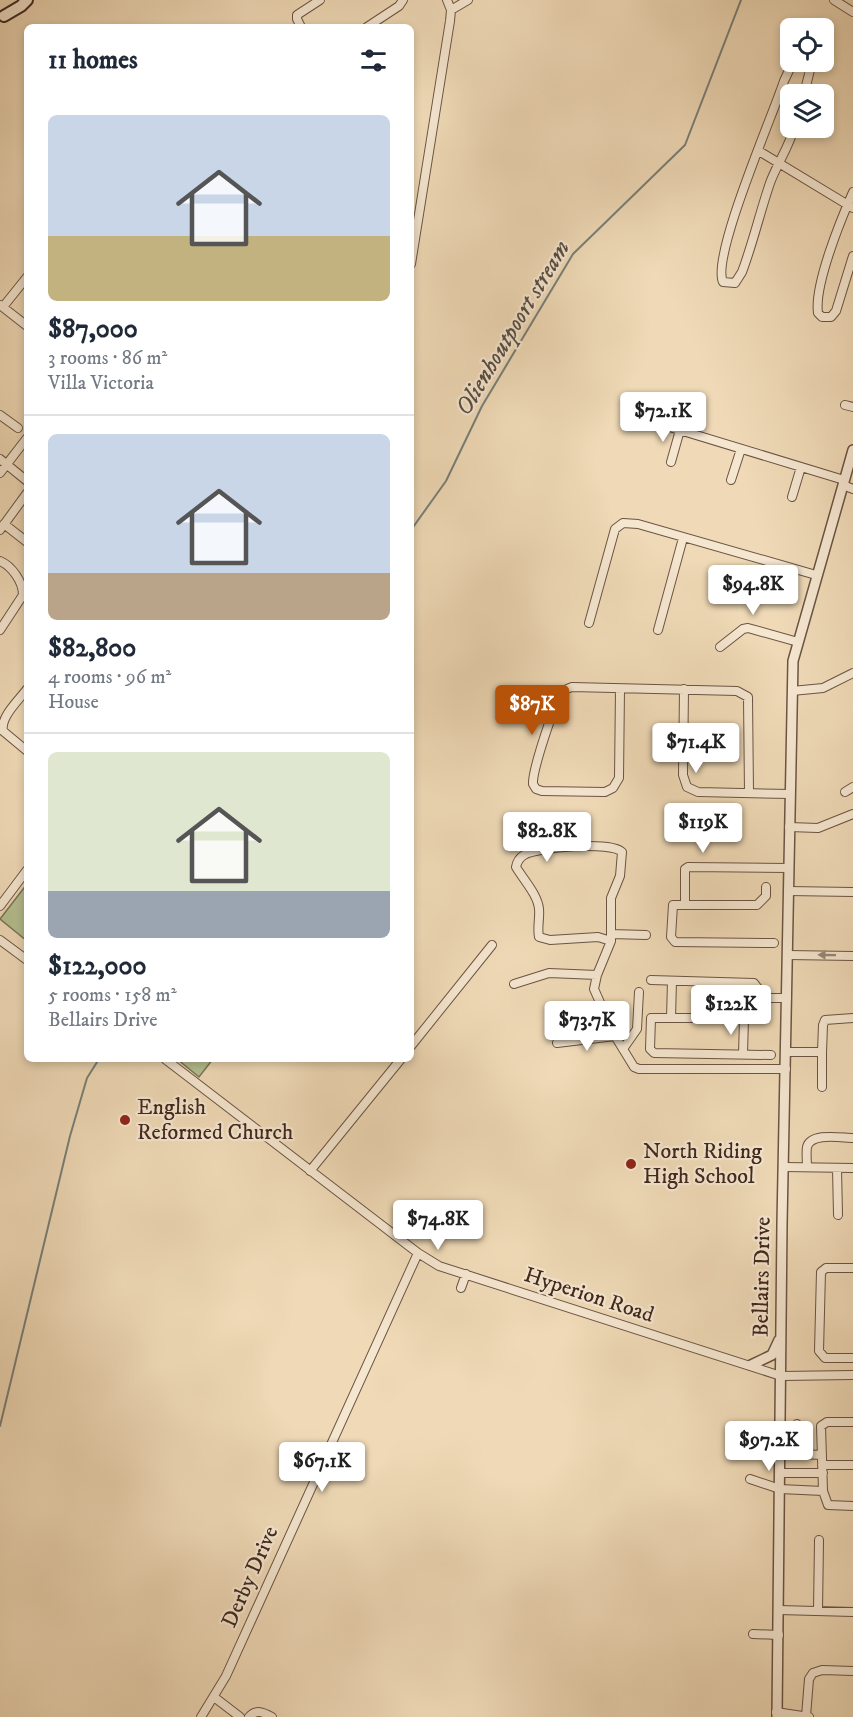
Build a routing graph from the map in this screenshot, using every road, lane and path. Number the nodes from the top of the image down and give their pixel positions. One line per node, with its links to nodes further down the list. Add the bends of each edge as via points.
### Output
1 (11, 0): 10 (main road)
2 (27, 0): 10 (main road)
3 (320, 0): 11 (street, via 297,15)
4 (403, 0): 12 (street)
5 (447, 0): 8 (street)
6 (468, 0): 8 (street)
7 (834, 0): 9 (street)
8 (451, 10): 21 (street)
9 (853, 12)
10 (2, 18)
11 (300, 24)
12 (372, 24)
13 (783, 84): 14 (street, via 796,62 810,70)
14 (806, 84)
15 (780, 92): 17 (street)
16 (791, 138): 18 (street)
17 (759, 151): 18 (street); 18 (street, via 721,259 721,278 726,283 735,283 742,272)
18 (778, 162): 20 (street)
19 (853, 192): 20 (street)
20 (850, 206): 22 (street, via 821,280 817,301 822,317 831,317 836,311)
21 (414, 245)
22 (853, 256)
23 (24, 280): 24 (street)
24 (2, 306): 25 (street)
25 (24, 324)
26 (0, 415): 28 (street)
27 (650, 421): 29 (street)
28 (18, 428)
29 (680, 430): 31 (street); 34 (street)
30 (24, 442): 35 (street)
31 (741, 449): 36 (street); 39 (street)
32 (853, 450): 40 (street, Bellairs Drive)
33 (0, 459): 35 (street)
34 (671, 462)
35 (7, 464): 37 (street); 38 (street)
36 (801, 467): 40 (street); 43 (street)
37 (0, 473)
38 (24, 478)
39 (731, 480)
40 (844, 483): 41 (street); 49 (street, Bellairs Drive)
41 (853, 489)
42 (24, 497): 44 (street)
43 (792, 497)
44 (2, 527): 46 (street)
45 (683, 538): 48 (street); 51 (street, via 638,524 618,525); 53 (street)
46 (24, 540)
47 (0, 561): 52 (street, via 12,569 23,595)
48 (769, 562): 49 (street); 50 (street)
49 (816, 575): 54 (street, Bellairs Drive)
50 (761, 583)
51 (589, 623)
52 (0, 630)
53 (658, 630)
54 (798, 642): 55 (street, via 748,628); 59 (street, Bellairs Drive)
55 (720, 647)
56 (853, 673): 59 (street, via 823,688)
57 (620, 689): 57 (street, via 564,690 534,769 532,781 536,789 606,792 617,784); 58 (street)
58 (684, 689): 64 (street, via 737,691 748,697); 64 (street, via 686,786 698,792)
59 (792, 691): 65 (street, Bellairs Drive)
60 (24, 693): 61 (street, via 2,727)
61 (24, 748)
62 (853, 787): 63 (street)
63 (845, 792)
64 (749, 793): 65 (street)
65 (790, 794): 67 (street, Bellairs Drive)
66 (853, 814): 67 (street, via 818,828)
67 (789, 827): 68 (street, Bellairs Drive)
68 (789, 868): 71 (street, Bellairs Drive); 73 (street, via 688,867)
69 (24, 874): 74 (street)
70 (766, 887): 73 (street, via 766,896 757,905)
71 (788, 891): 72 (street); 80 (street, Bellairs Drive)
72 (853, 892)
73 (685, 904): 78 (street, via 672,907 673,941)
74 (0, 906)
75 (646, 935): 76 (street)
76 (611, 938): 76 (street, via 539,937 537,900 516,867 517,861 525,854 559,848 618,848 622,859 620,876 610,898); 83 (street)
77 (0, 940): 82 (street)
78 (774, 944)
79 (492, 945): 94 (street)
80 (788, 954): 81 (street, one-way to 80); 89 (street, Bellairs Drive)
81 (853, 956)
82 (24, 958)
83 (597, 975): 86 (street, via 549,973); 93 (street, via 594,989)
84 (651, 980): 85 (street)
85 (672, 981): 88 (street, via 754,983); 90 (street)
86 (514, 984)
87 (639, 992): 96 (street, via 637,1029)
88 (765, 998): 89 (street); 92 (street, via 764,1016)
89 (787, 998): 97 (street, Bellairs Drive)
90 (671, 1018): 92 (street); 99 (street, via 650,1019 652,1053)
91 (853, 1018): 98 (street, via 825,1020)
92 (744, 1019): 99 (street)
93 (615, 1036): 95 (street); 96 (street)
94 (414, 1042)
95 (557, 1043)
96 (622, 1048): 103 (street, via 639,1069)
97 (786, 1052): 98 (street); 103 (street, Bellairs Drive)
98 (822, 1052): 104 (street)
99 (743, 1054): 100 (street)
100 (771, 1054)
101 (169, 1062): 110 (street, Hyperion Road)
102 (399, 1062): 110 (street)
103 (786, 1069): 106 (street, Bellairs Drive)
104 (822, 1087)
105 (853, 1138): 107 (street, via 810,1142)
106 (784, 1167): 107 (street); 116 (street, Bellairs Drive)
107 (807, 1167): 108 (street)
108 (837, 1168): 109 (street); 111 (street)
109 (853, 1168)
110 (310, 1171): 112 (street, Hyperion Road)
111 (838, 1215)
112 (418, 1253): 114 (street, Hyperion Road, via 439,1266); 138 (street, Derby Drive)
113 (853, 1268): 117 (street, via 825,1268 821,1272 819,1351 825,1358)
114 (466, 1274): 115 (street); 118 (street, Hyperion Road)
115 (461, 1288)
116 (781, 1336): 118 (street, via 772,1355); 120 (street, Bellairs Drive)
117 (853, 1358)
118 (751, 1365): 120 (street, Hyperion Road)
119 (853, 1375): 120 (street, Hyperion Road)
120 (781, 1376): 126 (street, Bellairs Drive)
121 (853, 1422): 123 (street, via 823,1423)
122 (797, 1424): 123 (street, via 799,1454)
123 (822, 1455): 125 (street)
124 (853, 1465): 125 (street)
125 (823, 1469): 126 (street); 129 (street)
126 (781, 1473): 128 (street, Bellairs Drive)
127 (750, 1479): 128 (street)
128 (780, 1490): 129 (street); 132 (street, Bellairs Drive)
129 (823, 1491): 130 (street, via 828,1505)
130 (853, 1506)
131 (819, 1540): 133 (street)
132 (779, 1610): 133 (street); 136 (street, Bellairs Drive)
133 (818, 1611): 134 (street)
134 (853, 1612)
135 (753, 1634): 136 (street)
136 (779, 1635): 139 (street, Bellairs Drive)
137 (853, 1671): 140 (street, via 813,1673 809,1679)
138 (214, 1697): 141 (street, Derby Drive); 142 (street)
139 (777, 1714): 140 (street)
140 (808, 1716)
141 (201, 1717)
142 (240, 1717)
143 (249, 1717): 144 (street, via 254,1712)
144 (272, 1717)

